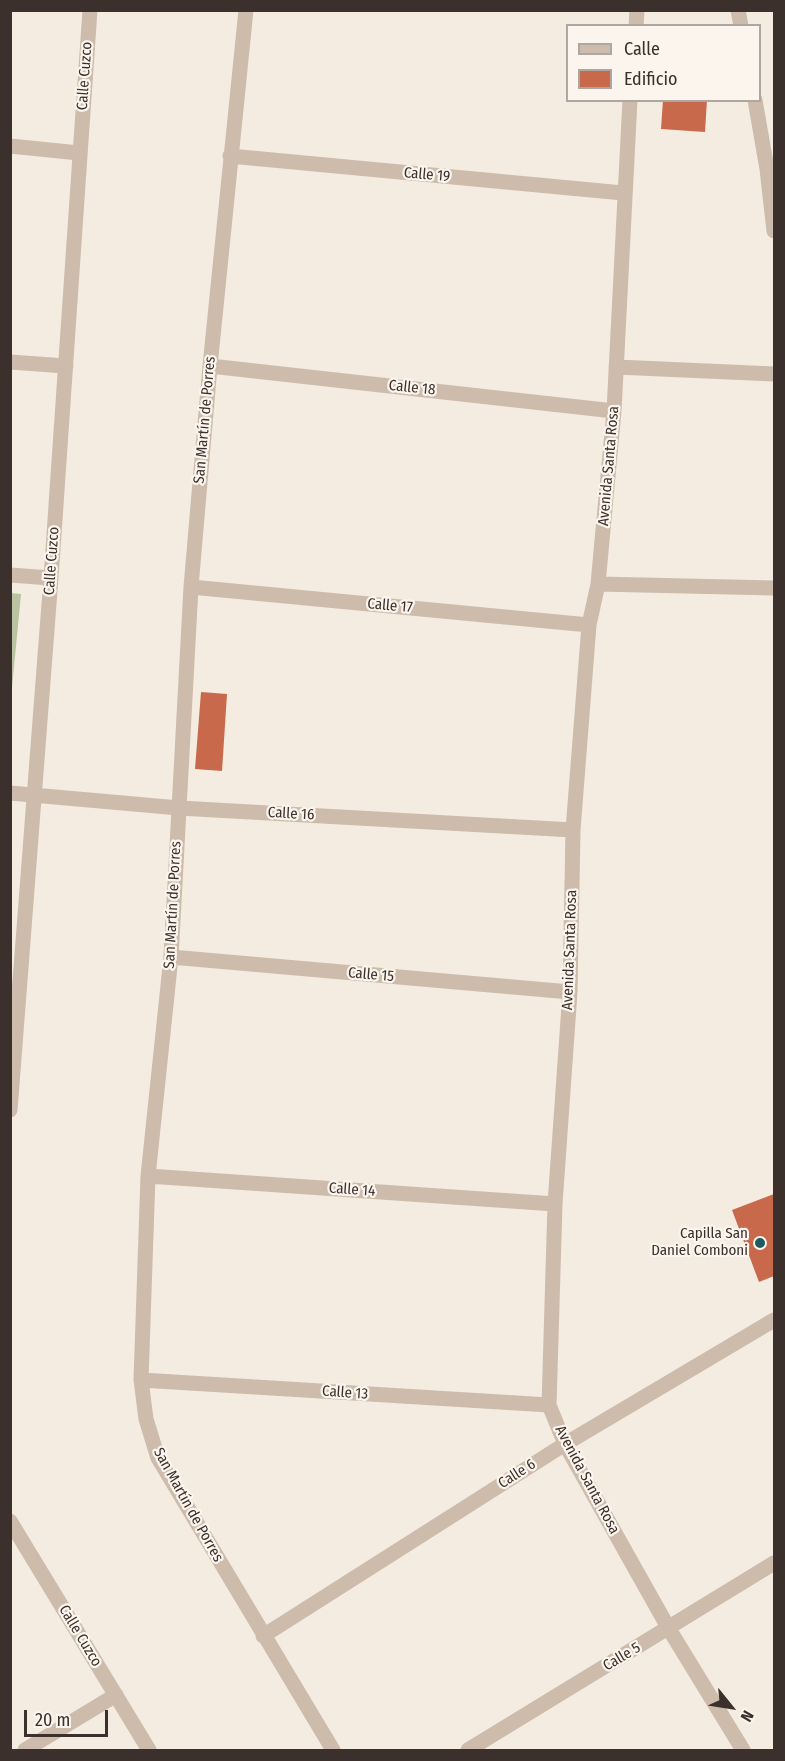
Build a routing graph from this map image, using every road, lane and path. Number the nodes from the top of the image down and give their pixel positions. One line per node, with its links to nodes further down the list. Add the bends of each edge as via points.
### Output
1 (90, 10): 6 (street, Calle Cuzco)
2 (246, 10): 7 (street, San Martín de Porres)
3 (630, 102): 9 (street, Avenida Santa Rosa)
4 (755, 102): 8 (street)
5 (10, 146): 6 (street)
6 (79, 153): 12 (street, Calle Cuzco)
7 (230, 156): 9 (street, Calle 19); 13 (street, San Martín de Porres)
8 (771, 169): 10 (street)
9 (623, 194): 14 (street, Avenida Santa Rosa)
10 (774, 231)
11 (10, 362): 12 (street)
12 (66, 366): 18 (street, Calle Cuzco)
13 (210, 366): 16 (street, Calle 18); 20 (street, San Martín de Porres)
14 (616, 368): 15 (street); 16 (street, Avenida Santa Rosa)
15 (774, 374)
16 (614, 411): 19 (street, Avenida Santa Rosa)
17 (10, 575): 18 (street)
18 (51, 578): 24 (street, Calle Cuzco)
19 (598, 584): 21 (street); 22 (street, Avenida Santa Rosa)
20 (191, 587): 22 (street, Calle 17); 25 (street, San Martín de Porres)
21 (774, 588)
22 (589, 625): 26 (street, Avenida Santa Rosa)
23 (10, 793): 24 (street, Calle 16)
24 (34, 795): 25 (street, Calle 16); 29 (street, Calle Cuzco)
25 (179, 808): 26 (street, Calle 16); 27 (street, San Martín de Porres)
26 (573, 831): 28 (street, Avenida Santa Rosa)
27 (171, 957): 28 (street, Calle 15); 31 (street, San Martín de Porres)
28 (570, 992): 32 (street, Avenida Santa Rosa)
29 (14, 1013): 30 (street, Calle Cuzco)
30 (10, 1110)
31 (148, 1176): 32 (street, Calle 14); 34 (street, San Martín de Porres)
32 (555, 1204): 35 (street, Avenida Santa Rosa)
33 (774, 1320): 36 (street, Calle 6)
34 (141, 1380): 35 (street, Calle 13); 40 (street, San Martín de Porres, via 146,1419 158,1458)
35 (549, 1405): 36 (street, Avenida Santa Rosa)
36 (565, 1444): 39 (street, Avenida Santa Rosa); 40 (street, Calle 6)
37 (10, 1521): 41 (street, Calle Cuzco)
38 (774, 1563): 39 (street, Calle 5)
39 (669, 1629): 45 (street, Calle 5); 46 (street, Avenida Santa Rosa)
40 (263, 1636): 44 (street, San Martín de Porres)
41 (116, 1695): 42 (street); 43 (street, Calle Cuzco)
42 (26, 1750)
43 (149, 1750)
44 (333, 1750)
45 (468, 1750)
46 (743, 1750)

